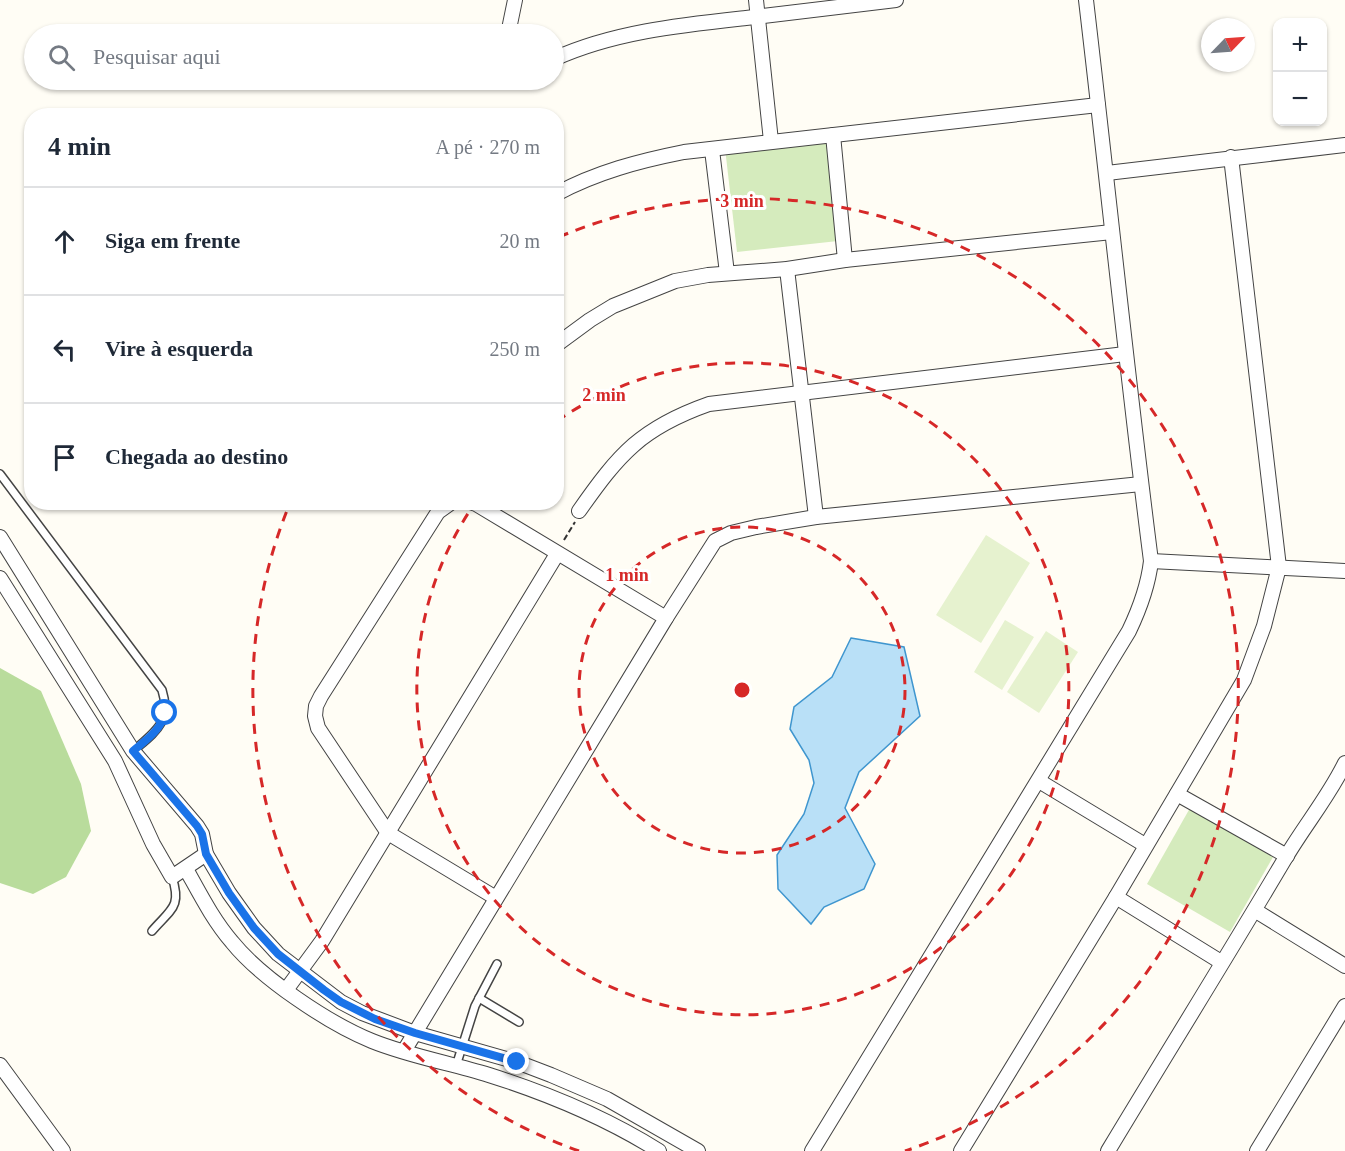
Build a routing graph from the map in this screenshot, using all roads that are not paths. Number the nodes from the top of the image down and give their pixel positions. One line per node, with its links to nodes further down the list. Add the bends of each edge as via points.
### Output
1 (514, 0): 6 (street)
2 (756, 0): 5 (street)
3 (896, 0): 5 (street)
4 (1086, 0): 8 (street)
5 (759, 16): 7 (street, via 638,33); 10 (street)
6 (510, 24)
7 (564, 55)
8 (1098, 105): 9 (street); 14 (street)
9 (833, 135): 10 (street); 17 (street)
10 (771, 141): 12 (street)
11 (1345, 145): 13 (street)
12 (712, 150): 15 (street, via 638,161); 19 (street)
13 (1231, 157): 14 (street); 34 (street)
14 (1107, 173): 16 (street)
15 (564, 190)
16 (1113, 232): 17 (street); 21 (street)
17 (845, 260): 18 (street)
18 (787, 269): 19 (street); 22 (street)
19 (727, 273): 20 (street, via 675,281 643,292 605,310)
20 (564, 339)
21 (1125, 354): 22 (street); 24 (street)
22 (801, 394): 29 (street, via 709,404 683,413 627,450); 30 (street)
23 (0, 474): 25 (lane)
24 (1141, 484): 30 (street); 33 (street)
25 (24, 506)
26 (27, 510): 38 (lane, via 162,690 166,701 163,722)
27 (441, 510): 43 (street, via 316,706 318,728)
28 (486, 510): 32 (street)
29 (579, 511)
30 (816, 517): 37 (street, via 756,526 715,541)
31 (0, 537): 38 (street)
32 (557, 554): 37 (street); 43 (street)
33 (1151, 561): 34 (street); 41 (street, via 1148,583 1129,631)
34 (1279, 567): 35 (street); 42 (street, via 1264,626 1244,680)
35 (1345, 571)
36 (0, 578): 39 (street)
37 (666, 618): 50 (street)
38 (133, 751): 39 (street); 45 (street, via 197,826)
39 (115, 761): 48 (street)
40 (1345, 764): 46 (street)
41 (1039, 781): 44 (street); 69 (street)
42 (1177, 794): 44 (street); 46 (street)
43 (388, 833): 50 (street); 56 (street)
44 (1145, 845): 49 (street)
45 (206, 854): 47 (street); 56 (street, via 254,928)
46 (1287, 856): 51 (street)
47 (186, 869): 48 (street); 57 (street, via 232,944)
48 (172, 876): 52 (lane, via 177,902)
49 (1116, 897): 53 (street); 70 (street)
50 (496, 898): 61 (street)
51 (1256, 911): 53 (street); 55 (street)
52 (152, 931)
53 (1221, 962): 71 (street)
54 (497, 964): 58 (lane)
55 (1345, 966)
56 (300, 971): 57 (street); 61 (street, via 362,1014)
57 (286, 990): 63 (street, via 347,1030)
58 (478, 998): 60 (lane); 62 (lane)
59 (1345, 1006): 72 (street)
60 (519, 1022)
61 (415, 1033): 62 (street); 63 (street)
62 (461, 1046): 65 (lane); 68 (street, via 517,1062 607,1099)
63 (404, 1051): 65 (street)
64 (0, 1065): 66 (street)
65 (456, 1066): 67 (street, via 552,1098)
66 (63, 1151)
67 (659, 1151)
68 (698, 1151)
69 (812, 1151)
70 (961, 1151)
71 (1108, 1151)
72 (1257, 1151)

